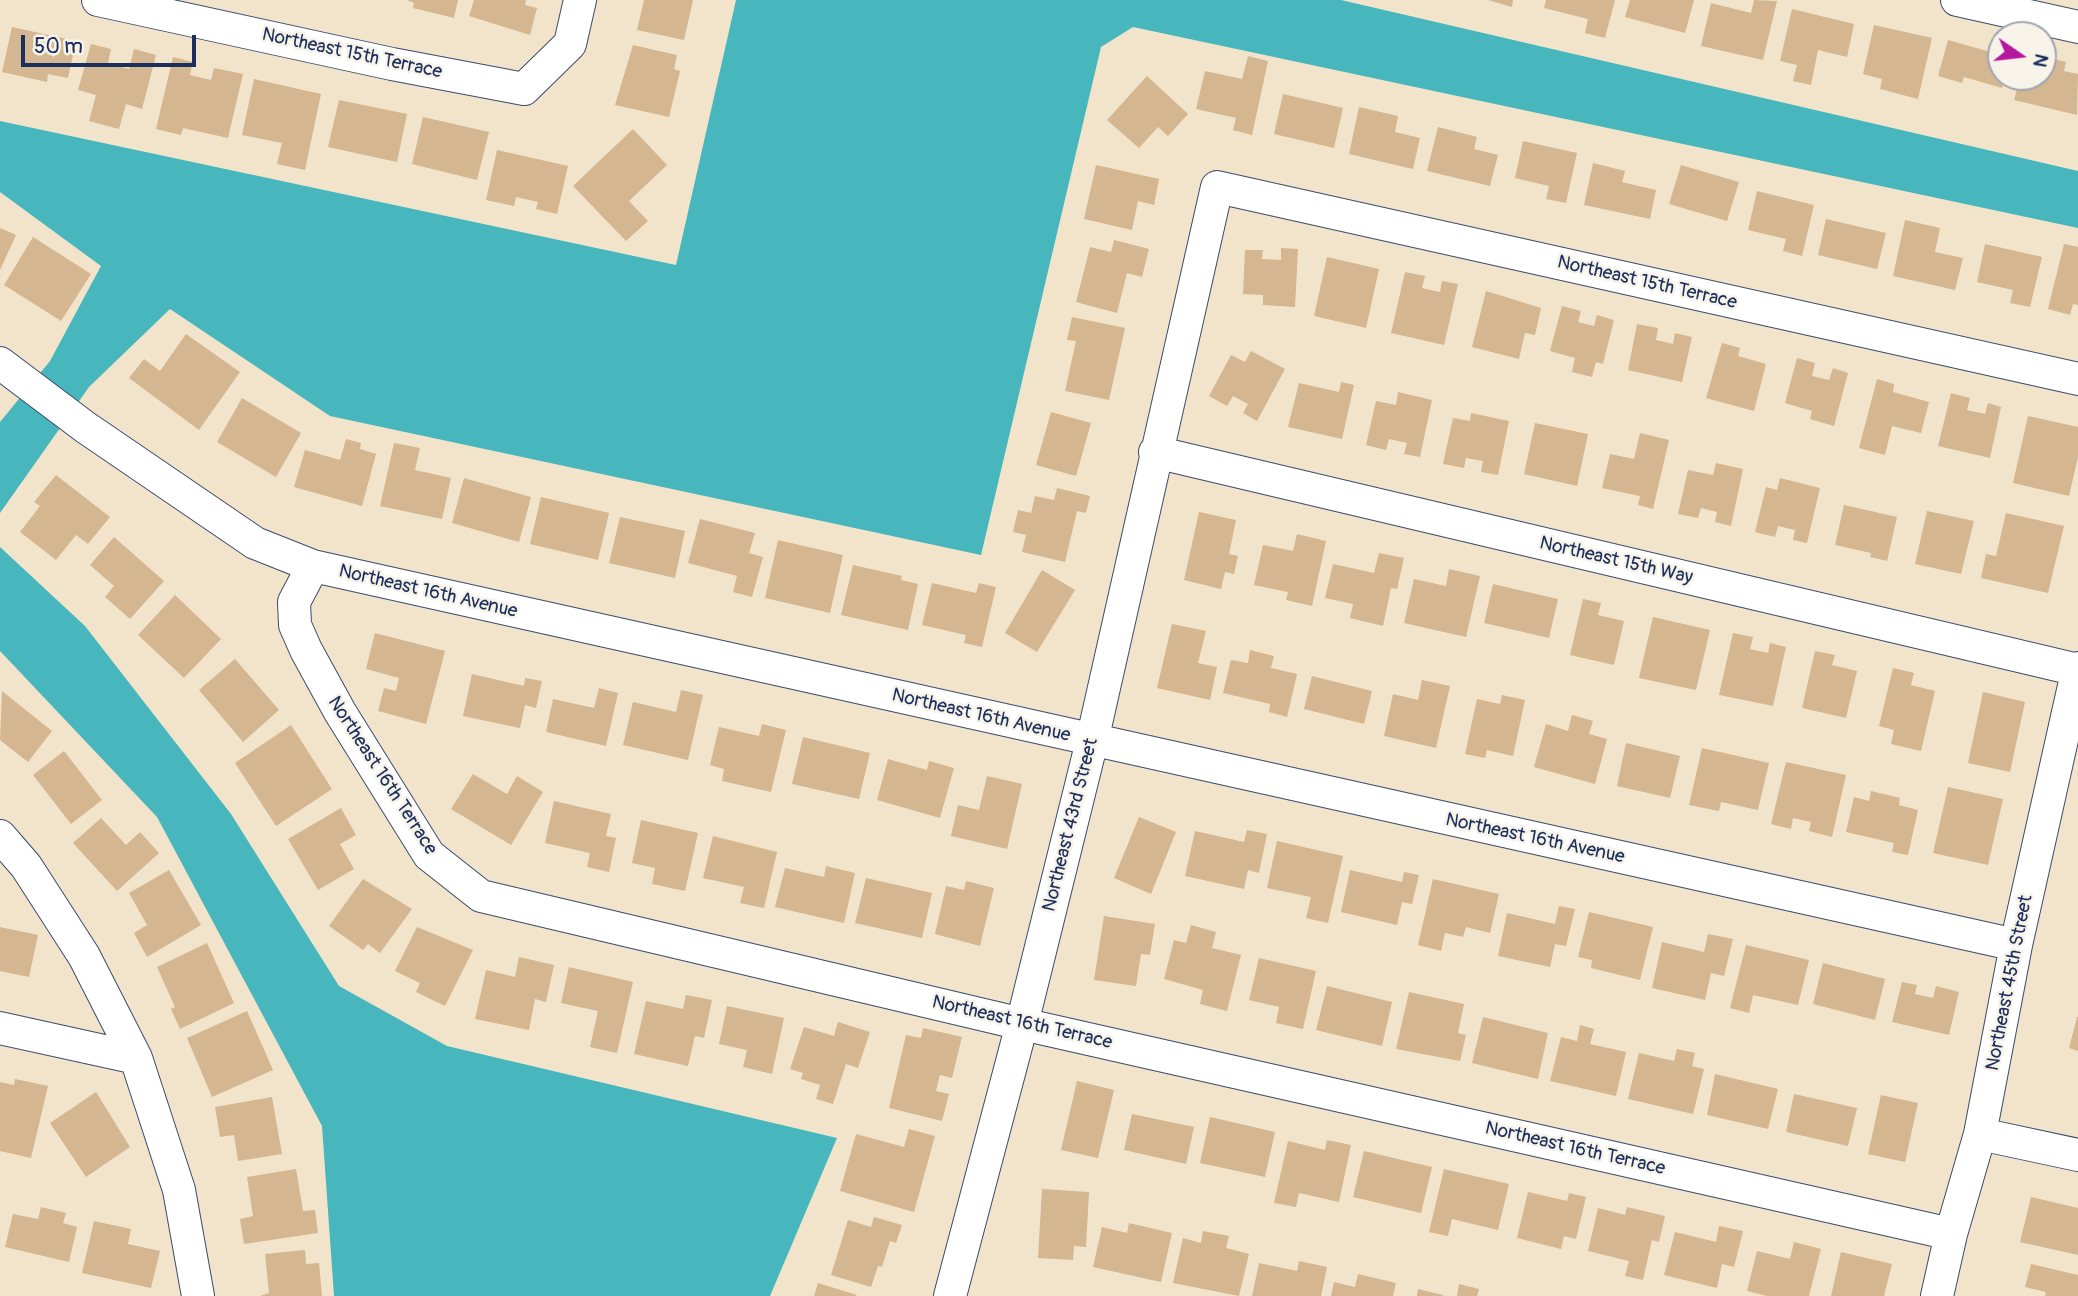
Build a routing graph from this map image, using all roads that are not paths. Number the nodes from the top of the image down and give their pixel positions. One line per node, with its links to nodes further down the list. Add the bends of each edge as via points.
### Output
1 (98, 0): 2 (street, Northeast 15th Terrace, via 524,89 570,44)
2 (580, 0)
3 (1957, 0): 4 (street)
4 (2078, 27)
5 (1217, 187): 7 (street, Northeast 15th Terrace); 8 (street, Northeast 43rd Street)
6 (0, 363): 9 (street, Northeast 16th Avenue, via 255,543)
7 (2078, 379)
8 (1155, 452): 10 (street, Northeast 15th Way); 11 (street, Northeast 43rd Street)
9 (313, 566): 11 (street, Northeast 16th Avenue); 15 (street, Northeast 16th Terrace, via 295,602 295,625 340,712 429,855 481,896)
10 (2078, 669): 12 (street, Northeast 45th Street)
11 (1092, 741): 14 (street, Northeast 16th Avenue); 15 (street, Northeast 43rd Street)
12 (2070, 742): 14 (street, Northeast 45th Street)
13 (0, 836): 17 (street, via 26,866 84,956)
14 (2016, 945): 18 (street, Northeast 45th Street)
15 (1022, 1024): 20 (street, Northeast 16th Terrace); 21 (street, Northeast 43rd Street)
16 (0, 1028): 17 (street)
17 (136, 1058): 22 (street, via 180,1189)
18 (1980, 1134): 19 (street); 20 (street, Northeast 45th Street)
19 (2078, 1155)
20 (1951, 1234): 23 (street, Northeast 45th Street)
21 (958, 1294)
22 (198, 1296)
23 (1937, 1296)

